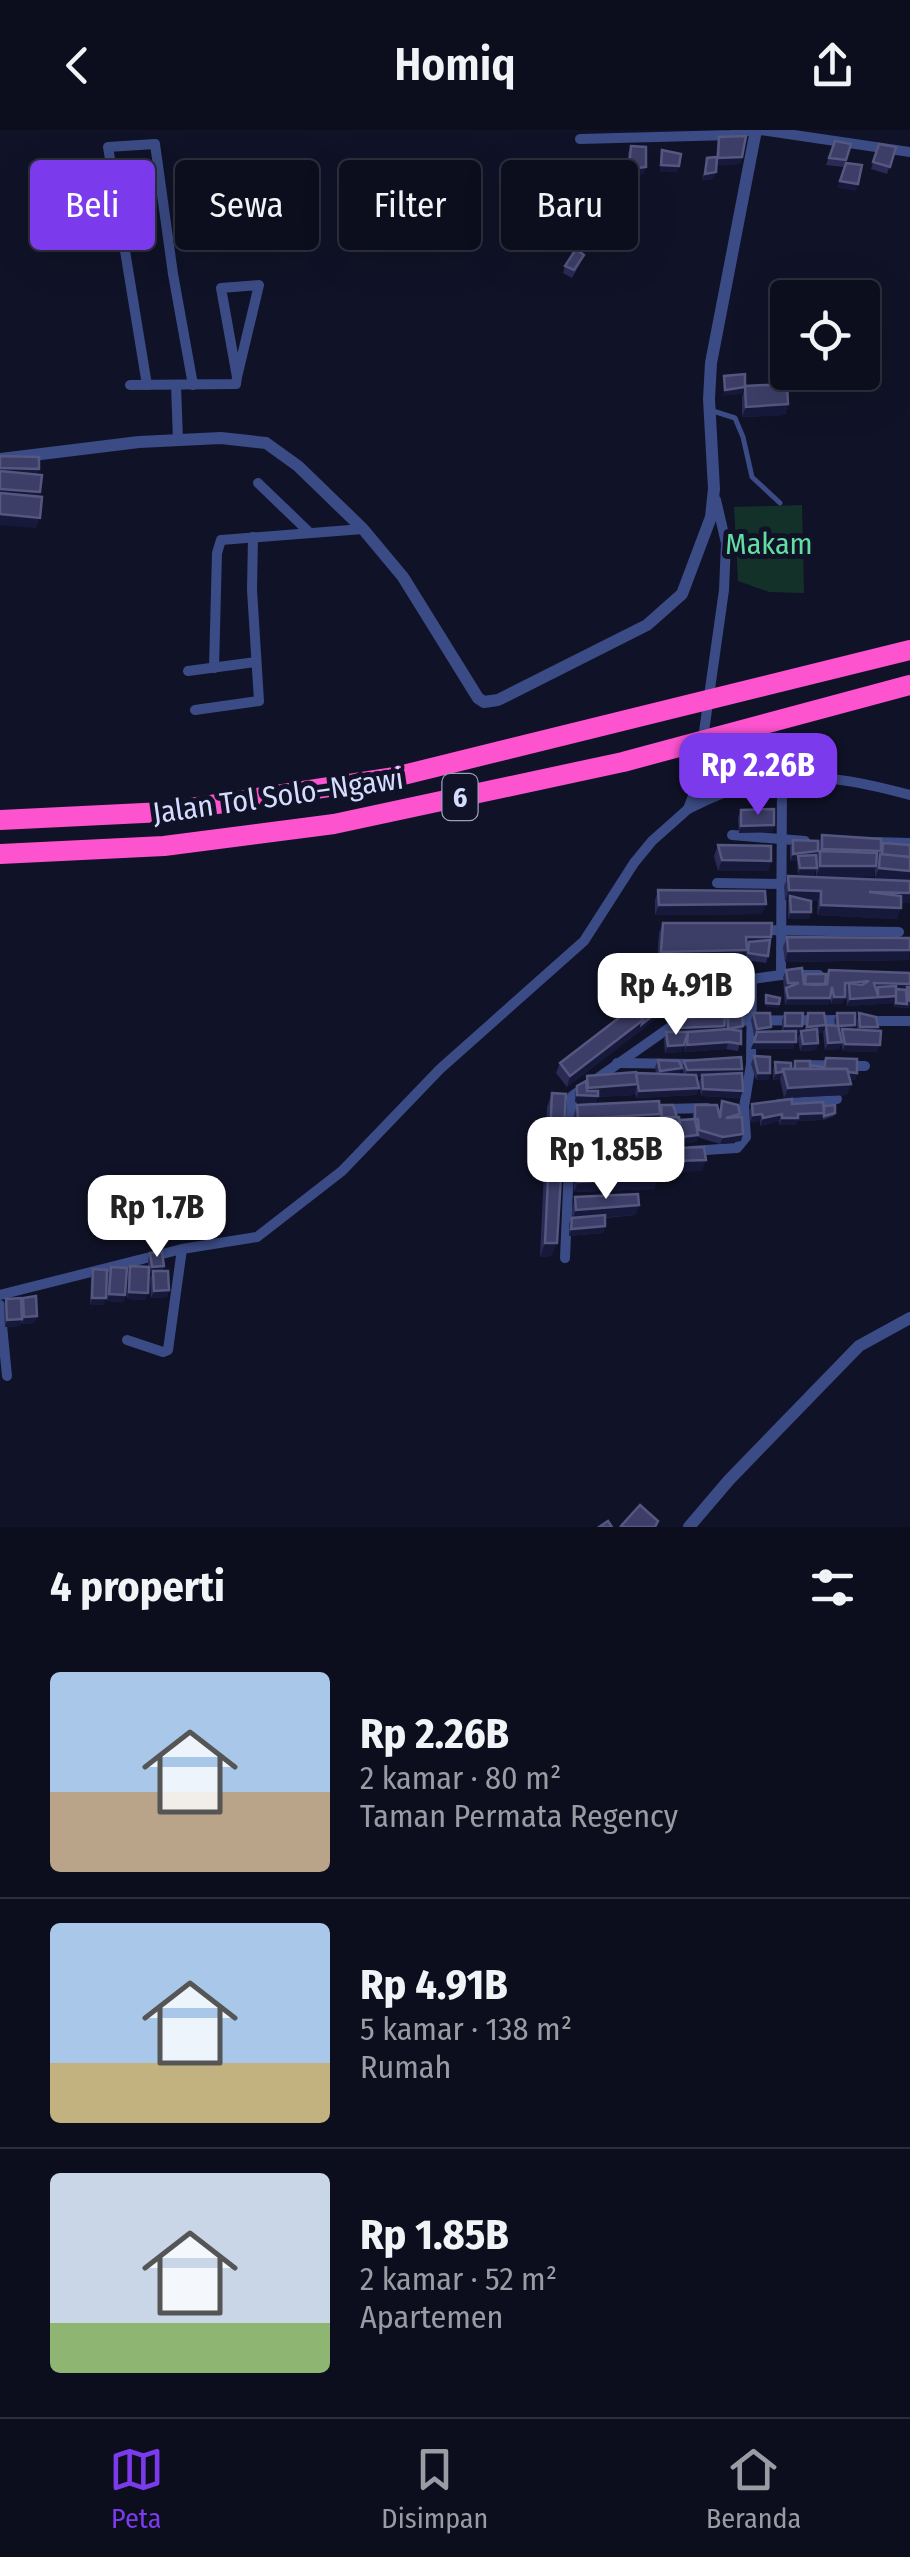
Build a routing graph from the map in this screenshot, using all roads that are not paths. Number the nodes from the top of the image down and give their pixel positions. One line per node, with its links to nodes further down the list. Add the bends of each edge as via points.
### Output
1 (756, 130): 3 (street); 5 (street); 12 (street, via 711,363)
2 (858, 130): 5 (street)
3 (717, 133): 4 (street)
4 (580, 140)
5 (856, 143): 6 (street)
6 (910, 152)
7 (238, 377): 7 (street, via 242,358 259,285 222,288); 10 (street, via 236,384)
8 (147, 385): 9 (street); 10 (street, via 108,146 155,144); 11 (street)
9 (176, 385): 10 (street); 13 (street)
10 (193, 385)
11 (130, 386)
12 (710, 411): 16 (street); 17 (lane, via 735,418 752,477)
13 (178, 440): 14 (street); 18 (street, via 266,442)
14 (0, 459)
15 (258, 483): 19 (street)
16 (714, 489): 18 (street, via 692,575 672,606 492,702 478,698 403,577); 29 (street, via 726,543 722,615)
17 (780, 503)
18 (363, 528): 19 (street)
19 (310, 533): 20 (street)
20 (253, 537): 22 (street); 23 (street, via 228,538 218,546)
21 (910, 650): 30 (highway, Jalan Tol Solo–Ngawi / 6, via 395,778 164,812)
22 (256, 662): 23 (street); 26 (street, via 259,701)
23 (214, 668): 24 (street)
24 (188, 671)
25 (910, 685): 36 (highway, Jalan Tol Solo–Ngawi / 6, via 623,762 334,824 164,846)
26 (195, 710)
27 (782, 778): 28 (street, via 836,779); 29 (street, via 746,782); 32 (street)
28 (910, 795)
29 (688, 809): 64 (street, via 634,863 584,941 440,1070 342,1171 257,1236)
30 (0, 820)
31 (732, 835): 32 (street)
32 (782, 840): 33 (street); 38 (street)
33 (818, 841)
34 (855, 842): 35 (street)
35 (910, 843)
36 (0, 854)
37 (717, 883): 38 (street)
38 (782, 884): 39 (street); 41 (street)
39 (800, 885)
40 (743, 930): 41 (street)
41 (781, 931): 42 (street); 43 (street)
42 (899, 932)
43 (781, 974): 44 (street); 46 (street)
44 (836, 975)
45 (664, 979): 46 (street)
46 (752, 979): 47 (street)
47 (750, 1020): 48 (street); 49 (street, via 676,1023); 52 (street)
48 (910, 1021)
49 (617, 1063): 50 (street); 59 (street, via 573,1094)
50 (713, 1064)
51 (738, 1064): 52 (street)
52 (751, 1064): 53 (street); 57 (street)
53 (768, 1064)
54 (786, 1064): 55 (street)
55 (866, 1066)
56 (837, 1099): 57 (street)
57 (732, 1108): 58 (street); 61 (street, via 746,1138 741,1147)
58 (646, 1109)
59 (571, 1110): 60 (street); 63 (street)
60 (590, 1110)
61 (682, 1151)
62 (588, 1157): 63 (street)
63 (570, 1158): 65 (street)
64 (182, 1249): 66 (street); 69 (street, via 168,1350)
65 (565, 1258)
66 (0, 1295)
67 (0, 1305): 70 (street)
68 (910, 1318): 71 (street, via 859,1346)
69 (127, 1340)
70 (8, 1376)
71 (689, 1527)

